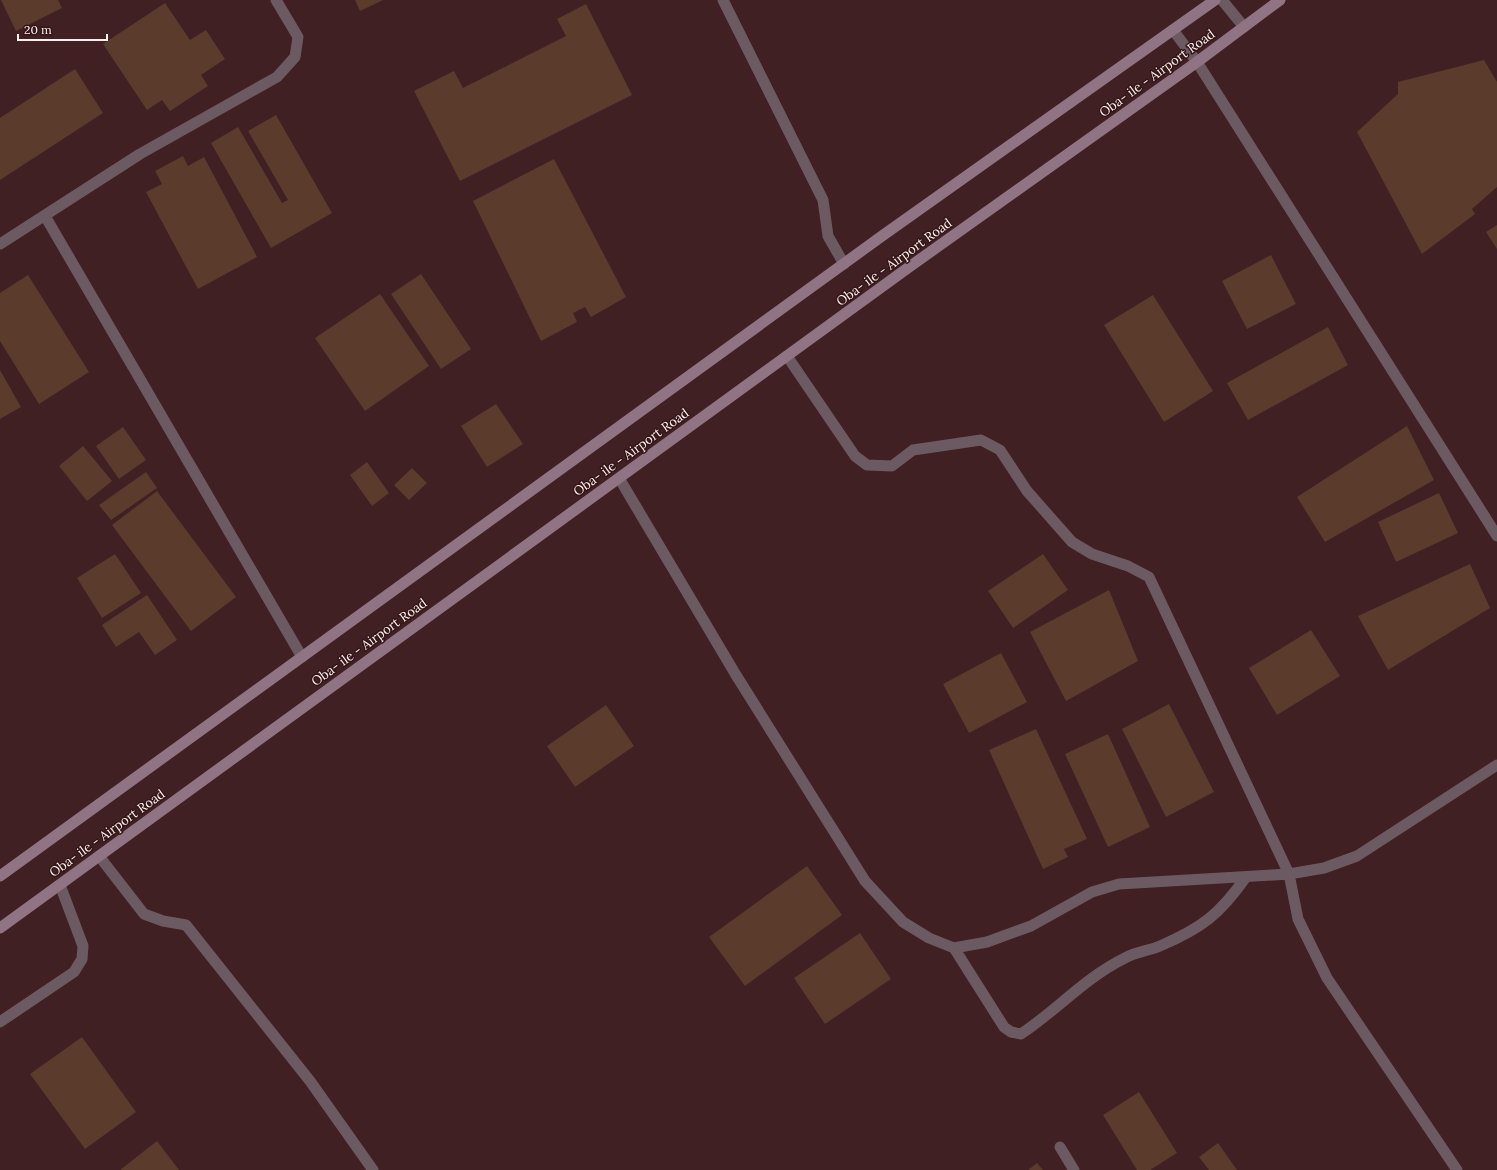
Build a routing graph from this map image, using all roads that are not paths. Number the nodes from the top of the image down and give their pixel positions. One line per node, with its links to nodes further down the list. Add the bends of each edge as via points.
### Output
1 (276, 0): 9 (street, via 298,37 295,57 277,77 140,154)
2 (723, 0): 11 (street, via 823,200 828,236)
3 (1215, 0): 7 (main road, Oba- ile - Airport Road)
4 (1222, 0): 6 (street)
5 (1280, 0): 6 (main road, Oba- ile - Airport Road)
6 (1244, 27): 8 (main road, Oba- ile - Airport Road)
7 (1173, 30): 8 (street); 11 (main road, Oba- ile - Airport Road)
8 (1197, 62): 12 (main road, Oba- ile - Airport Road); 14 (street)
9 (44, 216): 10 (street); 15 (street)
10 (0, 244)
11 (844, 264): 15 (main road, Oba- ile - Airport Road)
12 (787, 356): 13 (main road, Oba- ile - Airport Road); 18 (street, via 855,456 867,465 892,466 913,450 981,440 1000,450 1027,491 1072,542 1092,554 1128,566 1149,577)
13 (619, 478): 17 (main road, Oba- ile - Airport Road); 23 (street, via 736,675 865,881 903,922 929,938)
14 (1497, 536)
15 (302, 657): 19 (main road, Oba- ile - Airport Road)
16 (1497, 765): 18 (street, via 1357,856 1324,868)
17 (99, 856): 21 (main road, Oba- ile - Airport Road); 26 (street, via 144,914 186,925 310,1081)
18 (1289, 874): 20 (street); 28 (street, via 1298,919 1327,978)
19 (0, 876)
20 (1246, 877): 23 (street, via 1104,887 1031,926 987,942); 23 (street, via 1229,902 1205,923 1159,946 1125,957 1021,1034 1004,1027)
21 (60, 885): 22 (main road, Oba- ile - Airport Road); 24 (street, via 83,946 82,960 74,972)
22 (0, 928)
23 (954, 948)
24 (0, 1022)
25 (1060, 1147): 27 (street)
26 (373, 1170)
27 (1074, 1170)
28 (1457, 1170)

